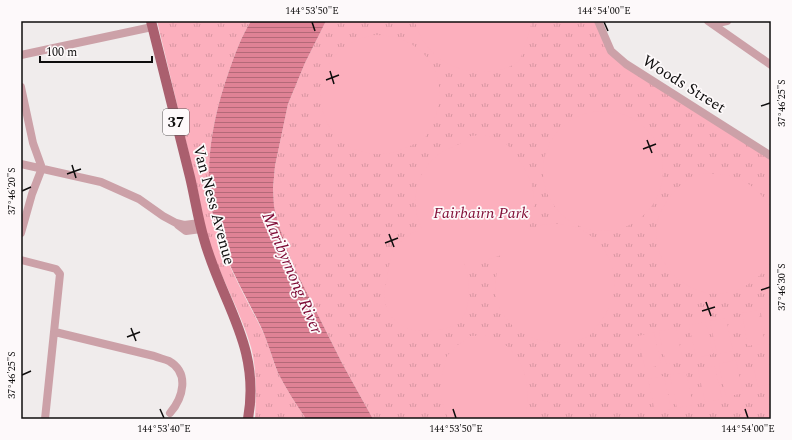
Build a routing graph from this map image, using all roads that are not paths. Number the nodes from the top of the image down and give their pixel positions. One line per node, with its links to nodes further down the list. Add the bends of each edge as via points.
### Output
1 (598, 21): 8 (street, Woods Street, via 611,51 626,64)
2 (727, 21): 3 (street)
3 (710, 22): 6 (street)
4 (152, 24): 5 (street); 11 (main road, Van Ness Avenue / 37)
5 (21, 55)
6 (771, 65)
7 (21, 87): 10 (street, via 34,144)
8 (771, 156)
9 (21, 164): 10 (street)
10 (36, 167): 11 (street, via 100,182 139,199 176,223); 12 (street, via 32,194)
11 (200, 226): 17 (main road, Van Ness Avenue / 37, via 209,258 239,326 244,345 251,395)
12 (21, 233)
13 (21, 260): 14 (street, via 59,271)
14 (55, 332): 15 (street, via 154,356 173,364 180,376 183,389); 16 (street)
15 (170, 413)
16 (45, 419)
17 (248, 419)

